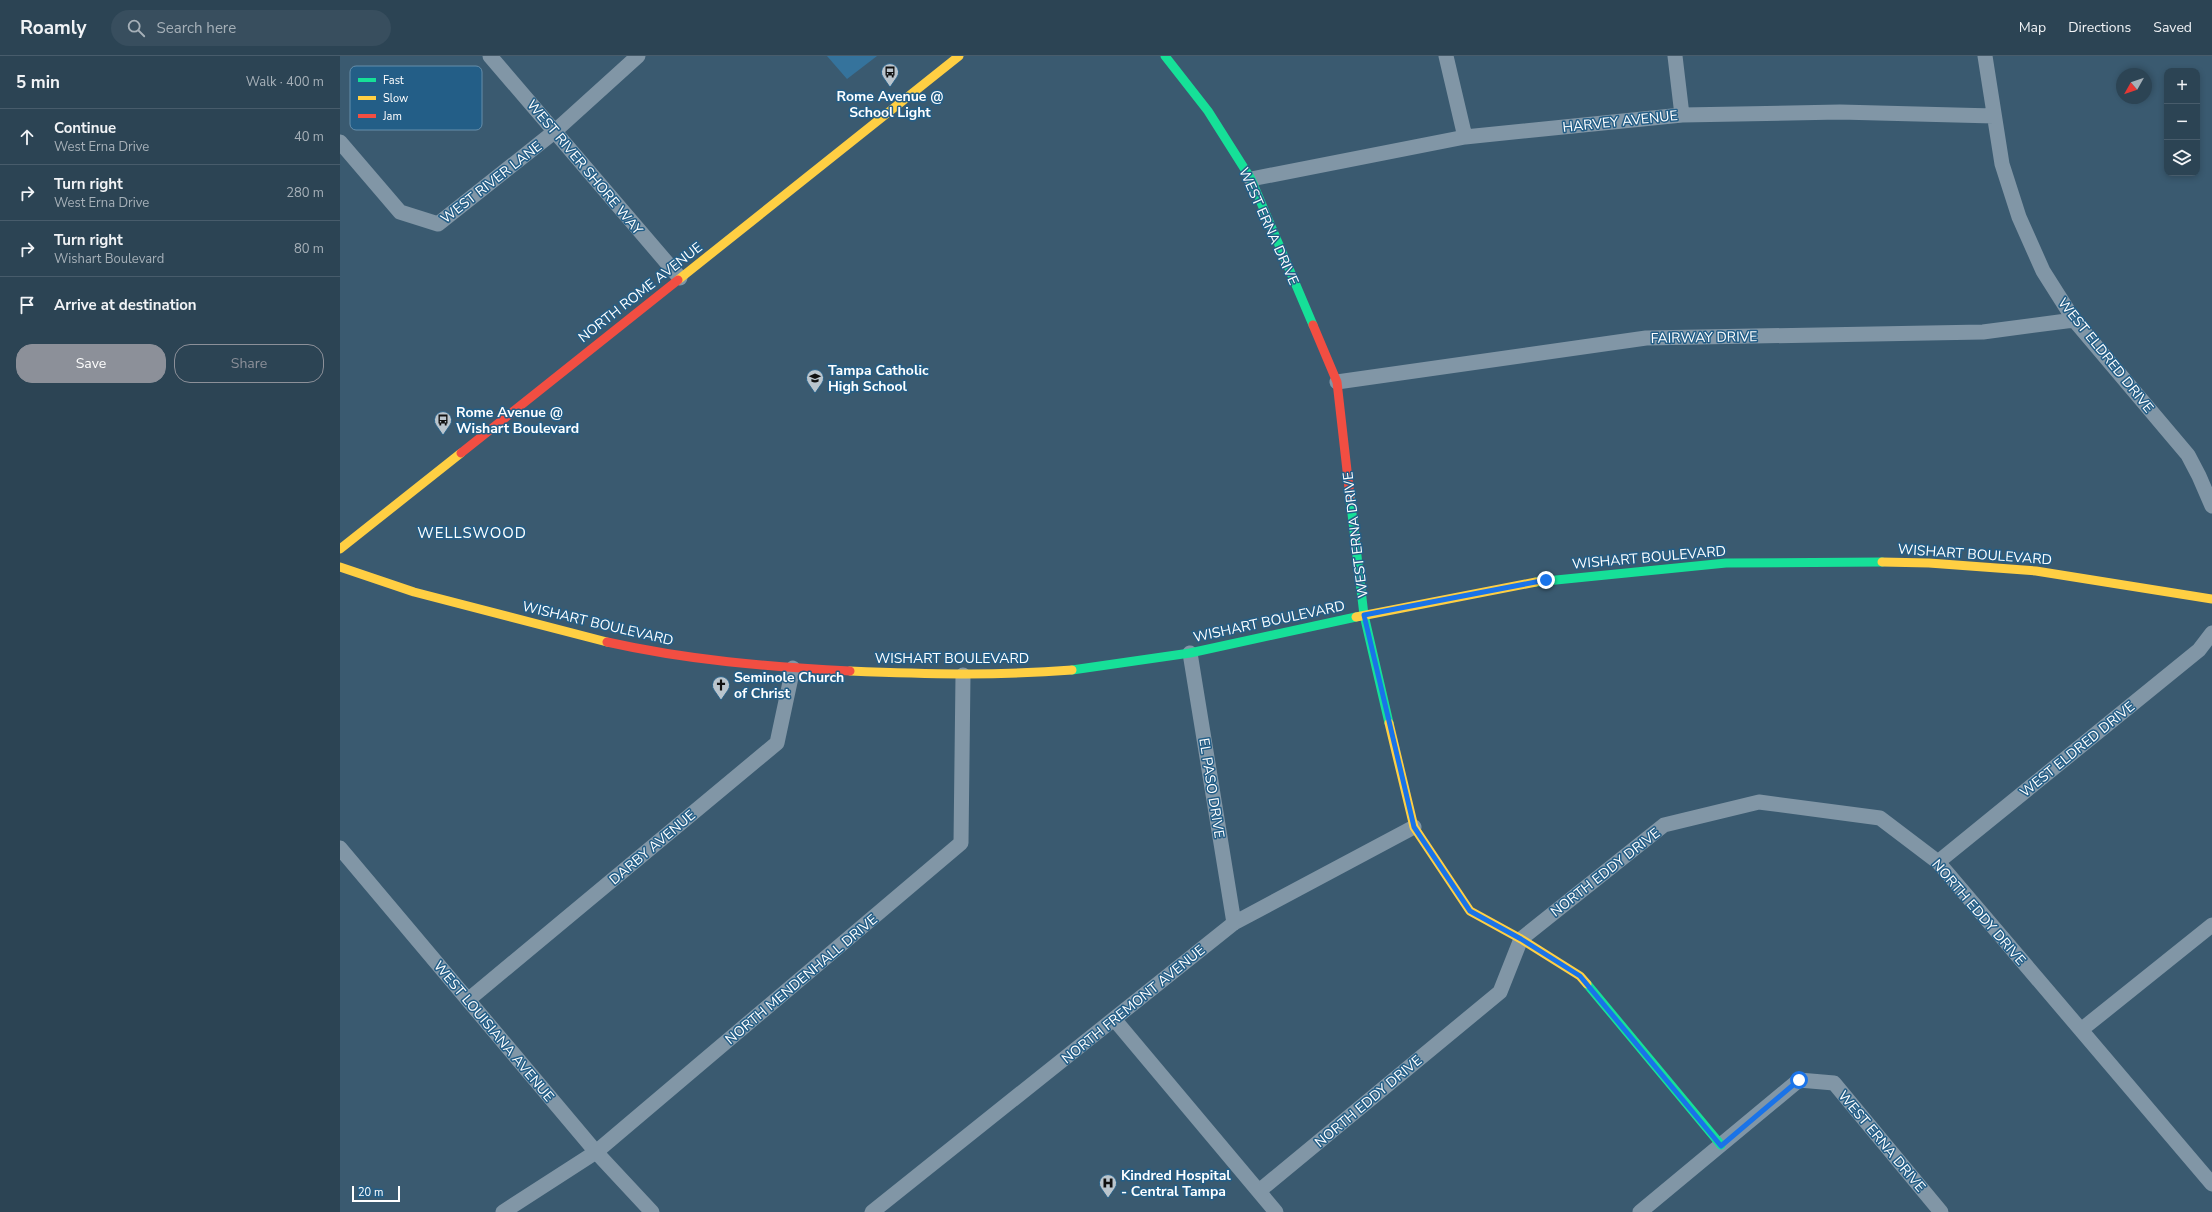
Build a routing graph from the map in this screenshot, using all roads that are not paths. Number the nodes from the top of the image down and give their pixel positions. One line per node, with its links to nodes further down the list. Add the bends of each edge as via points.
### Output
1 (490, 56): 10 (street, WEST RIVER SHORE WAY)
2 (638, 56): 10 (street)
3 (958, 56): 14 (street, NORTH ROME AVENUE)
4 (1165, 56): 13 (street, WEST ERNA DRIVE, via 1208,111)
5 (1446, 56): 11 (street)
6 (1675, 56): 8 (street)
7 (1985, 56): 9 (street, WEST ELDRED DRIVE)
8 (1682, 115): 9 (street, HARVEY AVENUE, via 1840,112); 11 (street, HARVEY AVENUE)
9 (1994, 116): 15 (street, WEST ELDRED DRIVE, via 2002,164 2018,217 2043,271)
10 (554, 132): 12 (street, WEST RIVER LANE, via 438,224 400,212); 14 (street, WEST RIVER SHORE WAY)
11 (1464, 137): 13 (street, HARVEY AVENUE)
12 (340, 142)
13 (1252, 179): 16 (street, WEST ERNA DRIVE)
14 (680, 278): 18 (street, NORTH ROME AVENUE)
15 (2074, 320): 16 (street, FAIRWAY DRIVE, via 1983,332 1646,338); 17 (street, WEST ELDRED DRIVE, via 2184,450)
16 (1337, 382): 21 (street, WEST ERNA DRIVE)
17 (2212, 506)
18 (340, 549)
19 (340, 567): 24 (street, WISHART BOULEVARD, via 414,592 626,646 689,657)
20 (2212, 599): 21 (street, WISHART BOULEVARD, via 2036,571 1929,563 1825,561 1726,563 1546,580)
21 (1364, 615): 23 (street, WISHART BOULEVARD); 26 (street, WEST ERNA DRIVE)
22 (2212, 633): 28 (street, WEST ELDRED DRIVE, via 2199,650)
23 (1190, 653): 25 (street, WISHART BOULEVARD, via 1085,669); 29 (street, EL PASO DRIVE)
24 (793, 668): 25 (street, WISHART BOULEVARD); 32 (street, DARBY AVENUE, via 777,743)
25 (963, 675): 36 (street, NORTH MENDENHALL DRIVE, via 961,843)
26 (1414, 827): 29 (street, NORTH FREMONT AVENUE); 31 (street, WEST ERNA DRIVE, via 1470,911)
27 (340, 848): 32 (street, WEST LOUISIANA AVENUE)
28 (1938, 862): 31 (street, NORTH EDDY DRIVE, via 1880,818 1758,802 1664,825); 34 (street, NORTH EDDY DRIVE)
29 (1234, 923): 33 (street, NORTH FREMONT AVENUE)
30 (2212, 925): 34 (street)
31 (1521, 939): 35 (street, WEST ERNA DRIVE, via 1580,976); 38 (street, NORTH EDDY DRIVE, via 1500,992)
32 (468, 1000): 36 (street, WEST LOUISIANA AVENUE)
33 (1114, 1019): 38 (street); 41 (street, NORTH FREMONT AVENUE)
34 (2081, 1030): 37 (street, NORTH EDDY DRIVE)
35 (1721, 1146): 43 (street); 44 (street, WEST ERNA DRIVE, via 1799,1080 1834,1083)
36 (596, 1152): 39 (street, NORTH MENDENHALL DRIVE); 40 (street, WEST LOUISIANA AVENUE)
37 (2212, 1184)
38 (1259, 1191): 42 (street)
39 (503, 1212)
40 (652, 1212)
41 (872, 1212)
42 (1276, 1212)
43 (1640, 1212)
44 (1941, 1212)

